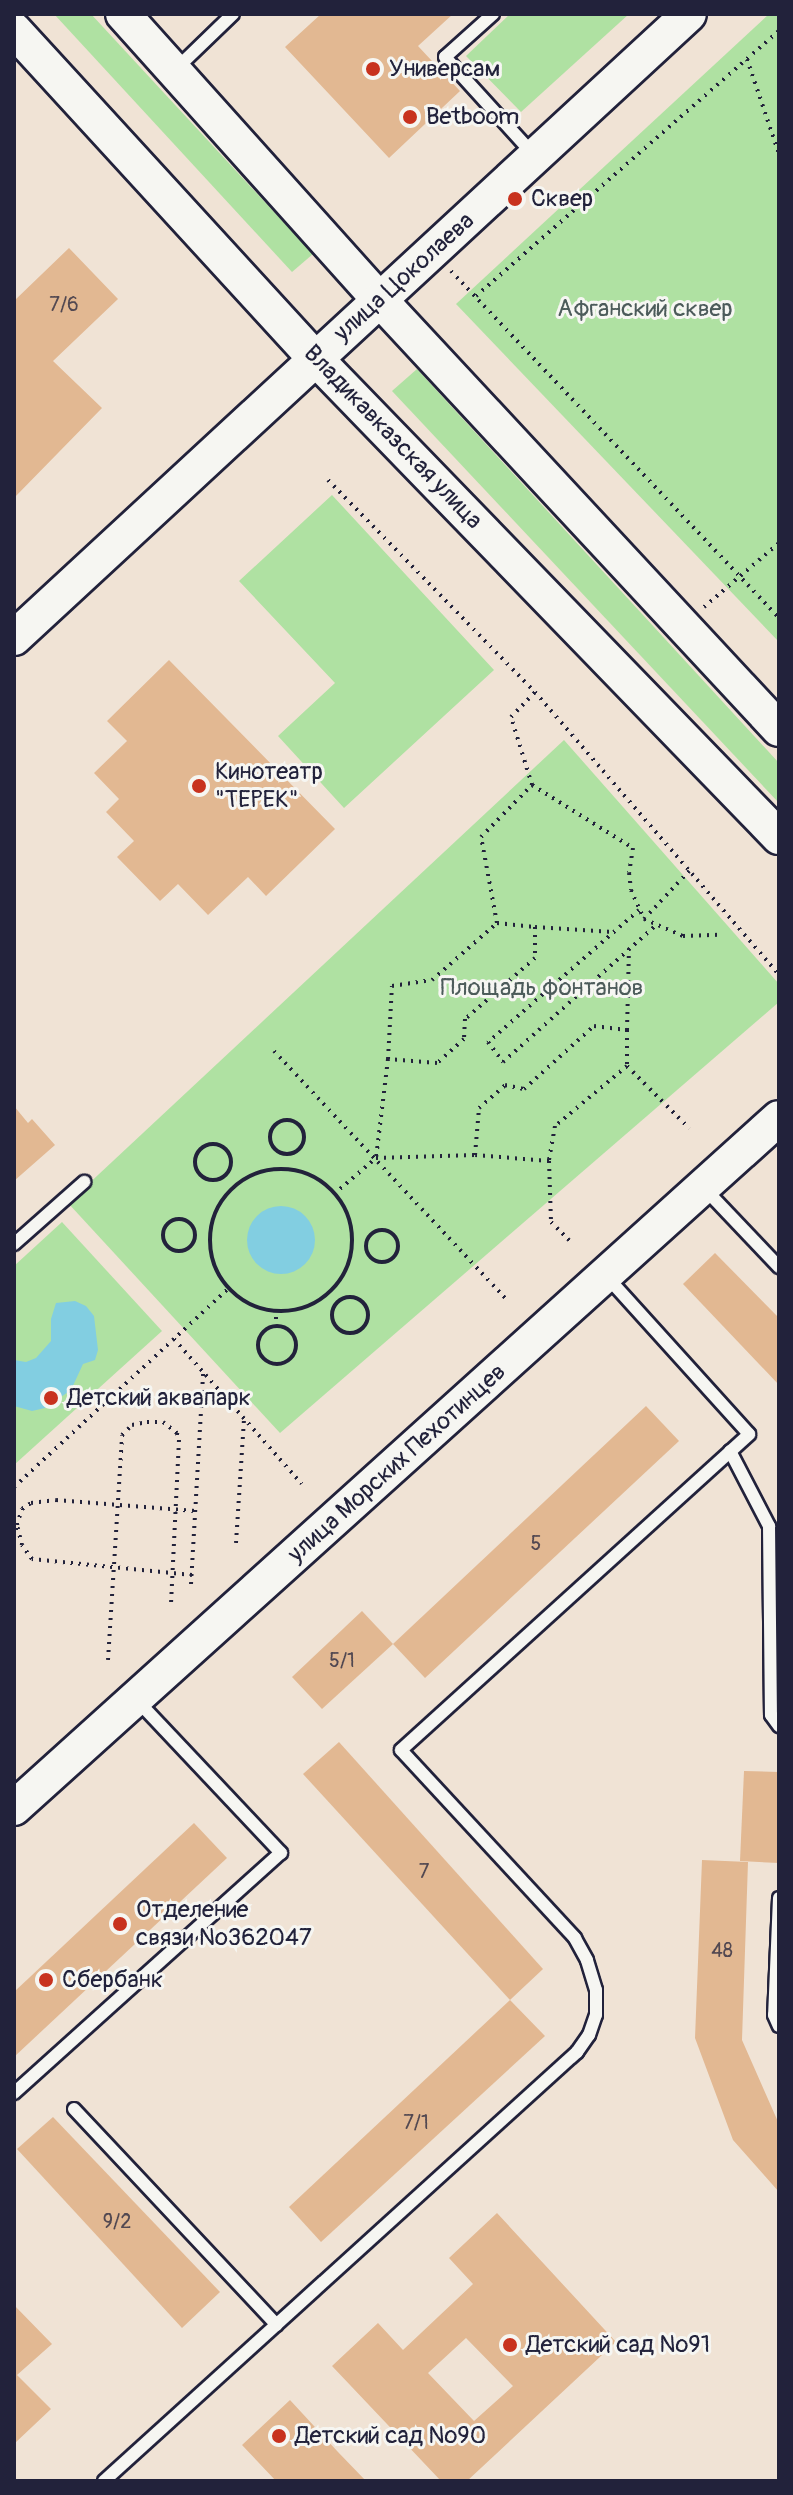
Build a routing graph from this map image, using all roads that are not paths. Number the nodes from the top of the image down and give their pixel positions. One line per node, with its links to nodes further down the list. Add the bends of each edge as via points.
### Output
1 (123, 14): 6 (main road)
2 (233, 14): 6 (lane)
3 (493, 14): 7 (lane, via 445,57)
4 (689, 14): 7 (main road, улица Цоколаева)
5 (14, 30): 9 (main road, Владикавказская улица)
6 (174, 71): 8 (main road)
7 (535, 157): 8 (main road, улица Цоколаева)
8 (380, 300): 9 (main road, улица Цоколаева); 11 (main road)
9 (315, 358): 10 (main road, улица Цоколаева); 12 (main road, Владикавказская улица)
10 (14, 638)
11 (779, 729)
12 (779, 837)
13 (779, 1118): 15 (main road, улица Морских Пехотинцев)
14 (84, 1182): 16 (lane)
15 (703, 1187): 17 (lane); 18 (main road, улица Морских Пехотинцев)
16 (14, 1244)
17 (779, 1267)
18 (605, 1275): 19 (lane, via 749,1434); 20 (main road, улица Морских Пехотинцев)
19 (730, 1451): 21 (lane, via 769,1526 771,1715); 27 (lane, via 401,1750 575,1938 596,1990 596,2015 577,2052)
20 (135, 1699): 22 (main road, улица Морских Пехотинцев); 25 (lane, via 281,1853)
21 (779, 1726)
22 (14, 1808)
23 (779, 1898): 24 (lane, via 774,2015)
24 (779, 2026)
25 (14, 2093)
26 (74, 2109): 27 (lane)
27 (277, 2325): 28 (lane)
28 (104, 2481)

